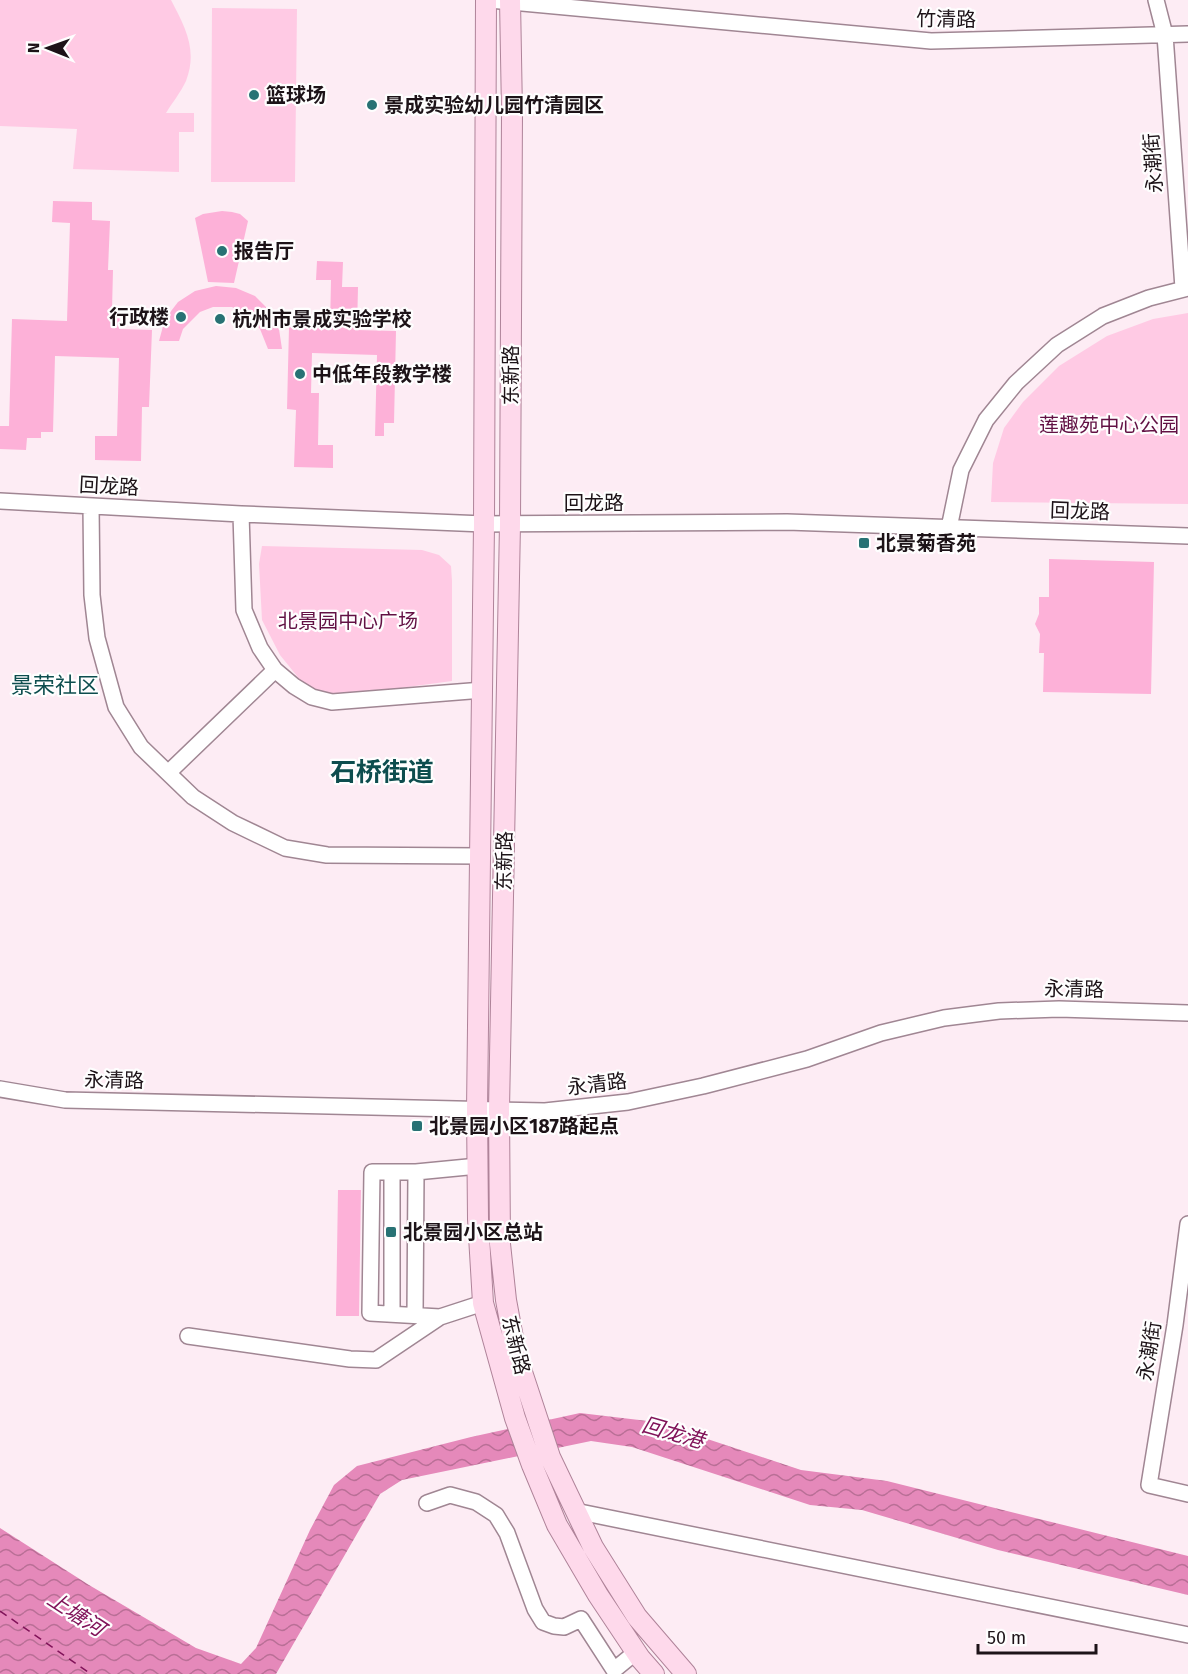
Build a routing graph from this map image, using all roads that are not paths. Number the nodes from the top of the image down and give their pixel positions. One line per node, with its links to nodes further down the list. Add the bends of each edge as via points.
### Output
1 (488, 0): 3 (street, 竹清路); 10 (main road, 东新路)
2 (1155, 0): 5 (street, 永潮街)
3 (510, 1): 5 (street, 竹清路, via 931,41); 11 (main road, 东新路)
4 (1188, 34): 5 (street, 竹清路)
5 (1164, 35): 6 (street, 永潮街)
6 (1186, 288): 12 (street, via 1103,316 1057,345 1016,383 986,420 961,470)
7 (0, 501): 8 (street, 回龙路)
8 (91, 506): 9 (street, 回龙路); 16 (street, via 92,595 97,638 116,707 141,747)
9 (241, 514): 10 (street, 回龙路); 14 (street, via 244,610 260,648)
10 (484, 524): 11 (street, 回龙路); 15 (main road, 东新路)
11 (510, 524): 12 (street, 回龙路, via 786,522); 21 (main road, 东新路)
12 (949, 528): 13 (street, 回龙路)
13 (1188, 536)
14 (275, 670): 15 (street, via 312,697 332,702); 16 (street)
15 (483, 690): 17 (main road, 东新路)
16 (168, 773): 17 (street, via 193,797 233,823 285,848 327,855)
17 (480, 856): 20 (main road, 东新路)
18 (1188, 1013): 21 (street, 永清路, via 1059,1009 944,1018 807,1059 628,1102 545,1111)
19 (0, 1089): 20 (street, 永清路, via 65,1100)
20 (477, 1110): 21 (street, 永清路); 22 (main road, 东新路)
21 (499, 1110): 31 (main road, 东新路, via 500,1244 506,1300 516,1354 535,1413)
22 (478, 1166): 24 (street); 26 (main road, 东新路)
23 (392, 1172): 24 (street); 27 (street); 27 (street, via 372,1172 370,1302 370,1313)
24 (416, 1172): 28 (street)
25 (1188, 1224): 32 (street, 永潮街, via 1149,1485)
26 (483, 1303): 29 (street); 31 (main road, 东新路, via 515,1418)
27 (392, 1314): 28 (street)
28 (415, 1315): 29 (street)
29 (440, 1317): 30 (street, via 376,1360)
30 (188, 1336)
31 (541, 1461): 34 (main road, 东新路); 36 (main road, 东新路, via 557,1525)
32 (1188, 1494)
33 (427, 1503): 36 (street, via 450,1495 476,1502 496,1515 543,1622 564,1627 581,1619 614,1670)
34 (575, 1511): 35 (street); 38 (main road, 东新路, via 637,1617)
35 (1188, 1635)
36 (636, 1652): 37 (main road, 东新路)
37 (654, 1674)
38 (686, 1674)

